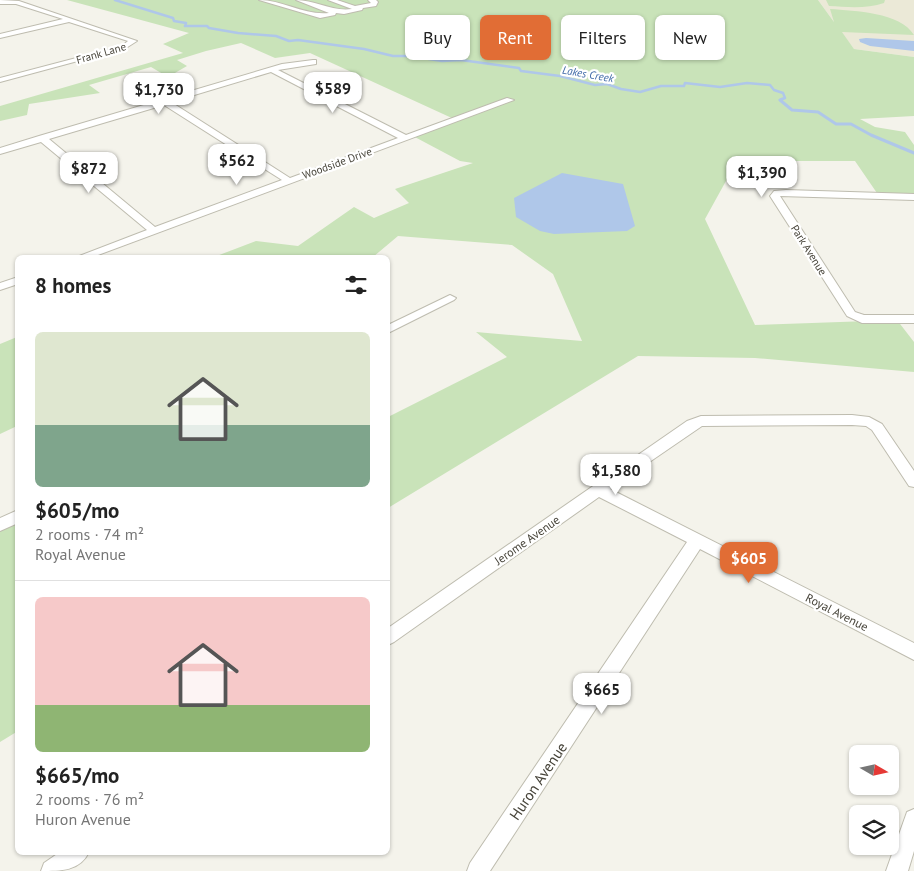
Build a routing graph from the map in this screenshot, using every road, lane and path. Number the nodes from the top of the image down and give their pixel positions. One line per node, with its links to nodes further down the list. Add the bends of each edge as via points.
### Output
1 (262, 0): 7 (street)
2 (294, 0): 7 (street)
3 (299, 0): 9 (street)
4 (331, 0): 8 (street)
5 (371, 0): 8 (street, via 374,5)
6 (0, 2): 10 (street, via 16,2)
7 (276, 4): 9 (street, via 322,16 332,15)
8 (357, 7): 9 (street, via 360,9)
9 (332, 10)
10 (68, 20): 11 (street); 14 (street, Frank Lane, via 134,43)
11 (0, 36)
12 (313, 62): 13 (street)
13 (272, 70): 16 (street); 18 (street)
14 (0, 80)
15 (510, 100): 18 (street, Woodside Drive)
16 (165, 102): 17 (street); 20 (street)
17 (42, 138): 19 (street); 22 (street)
18 (404, 138): 20 (street, Woodside Drive)
19 (0, 151)
20 (289, 181): 22 (street, Woodside Drive)
21 (914, 197): 27 (street, Park Avenue, via 786,193 774,196 847,310 858,318)
22 (153, 230): 23 (street, Woodside Drive)
23 (87, 255)
24 (15, 281): 25 (street)
25 (0, 287)
26 (450, 298): 28 (street)
27 (914, 319)
28 (390, 328)
29 (914, 482): 30 (street, Jerome Avenue, via 877,427 869,422 701,421 692,424)
30 (599, 490): 33 (street, Royal Avenue); 34 (street, Jerome Avenue)
31 (15, 518): 32 (street)
32 (0, 525)
33 (697, 540): 35 (street, Royal Avenue); 39 (street, Huron Avenue)
34 (390, 636)
35 (914, 652)
36 (914, 819): 40 (street)
37 (75, 855): 38 (street)
38 (52, 871)
39 (478, 871)
40 (897, 871)

